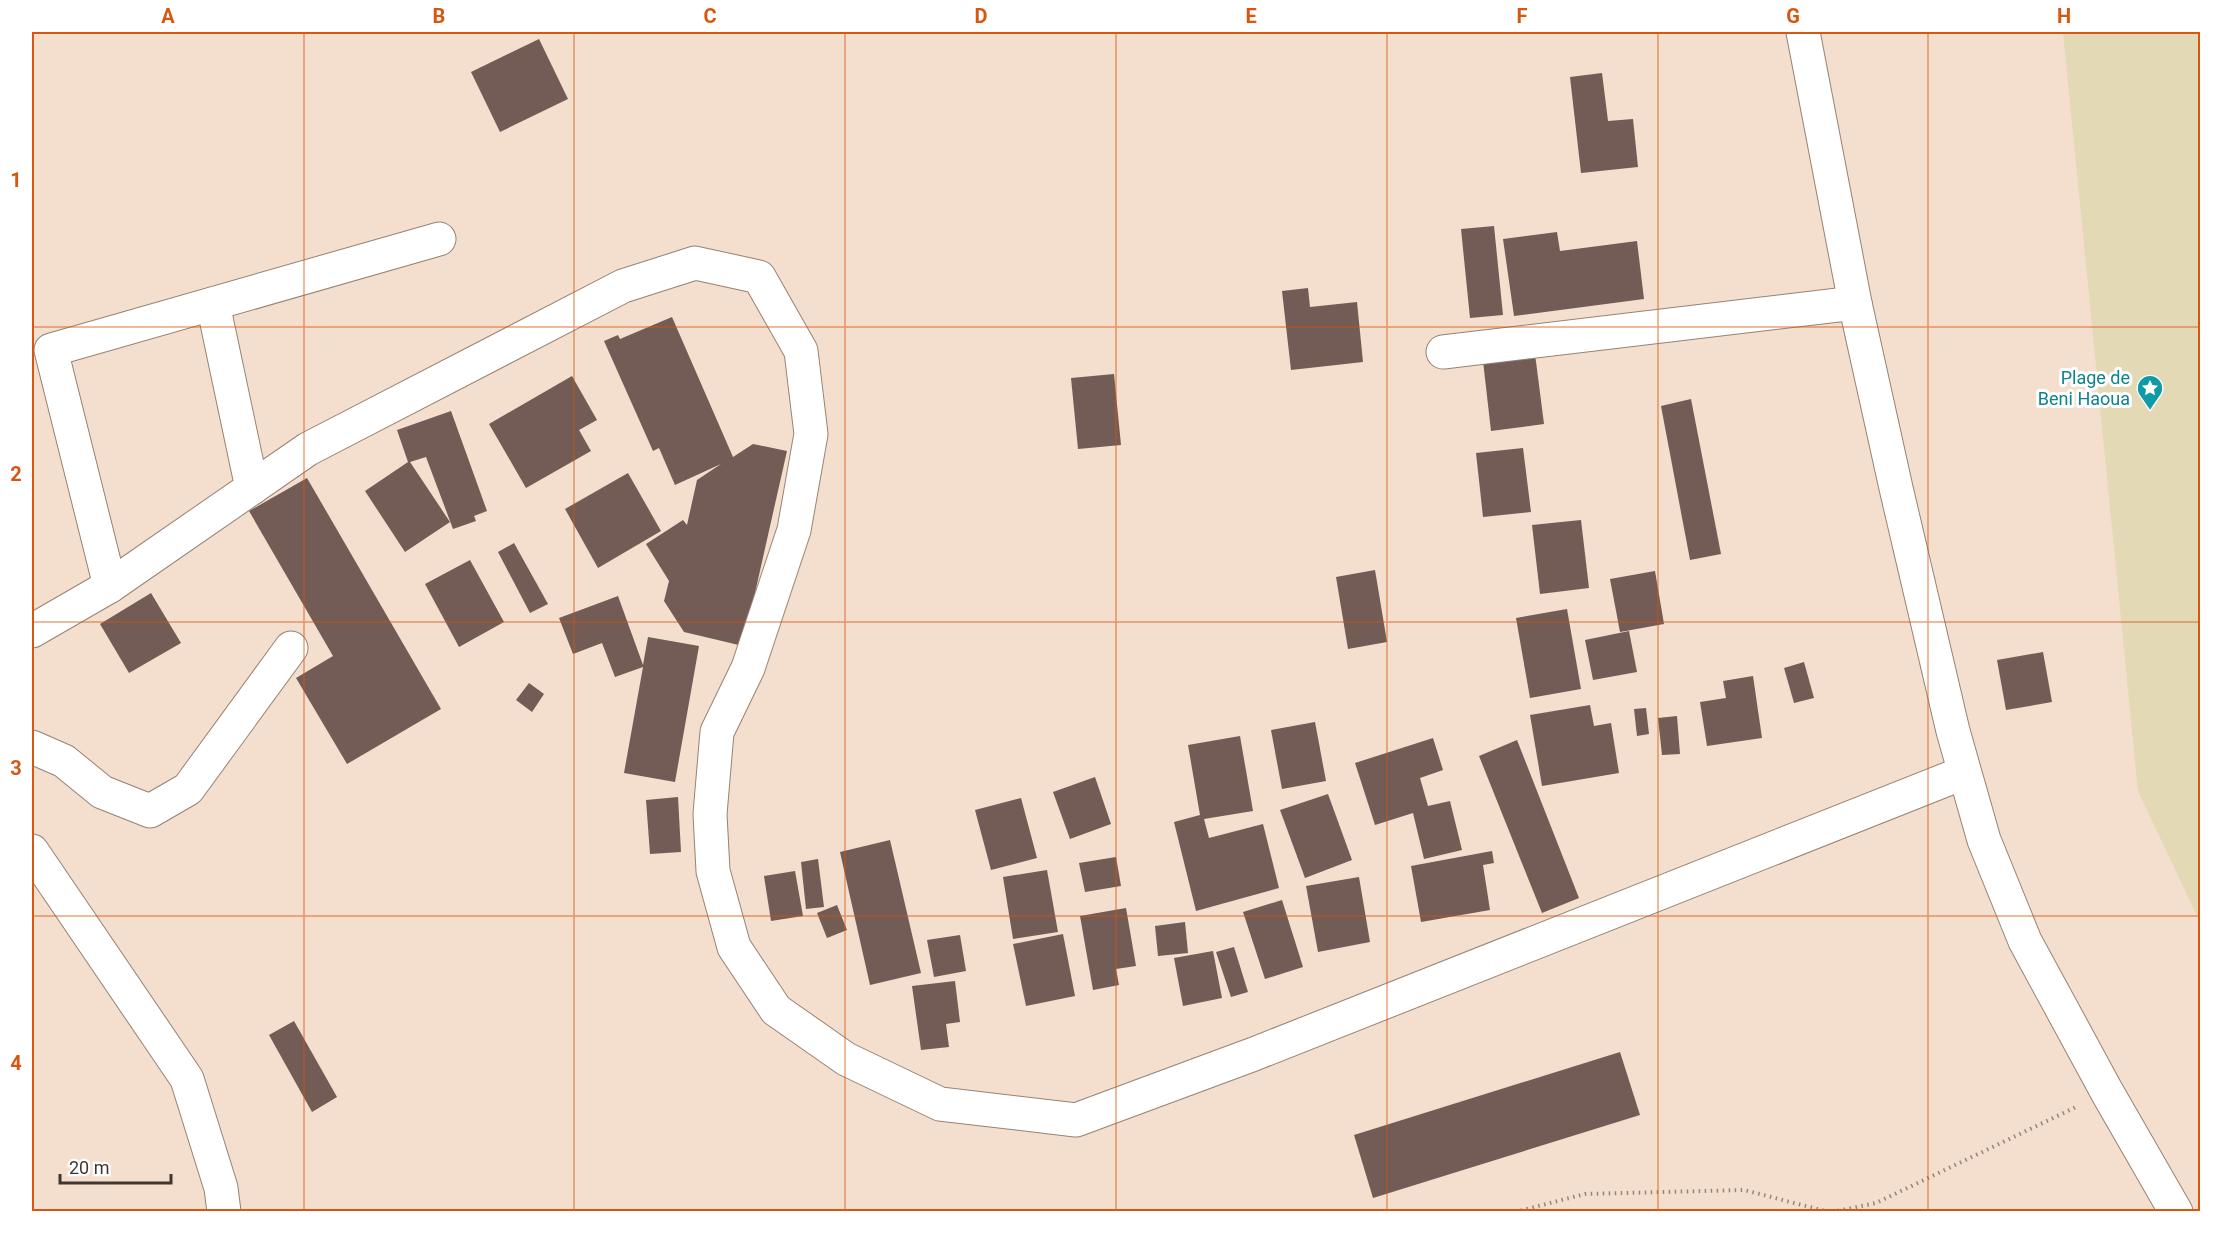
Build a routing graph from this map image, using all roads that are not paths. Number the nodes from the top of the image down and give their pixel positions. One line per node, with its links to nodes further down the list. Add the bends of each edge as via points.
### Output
1 (1803, 32): 3 (street)
2 (439, 239): 4 (street)
3 (1855, 303): 5 (street); 11 (street)
4 (213, 304): 6 (street); 7 (street, via 51,350)
5 (1443, 352)
6 (252, 489): 7 (street); 11 (street, via 308,450 622,286 695,263 759,277 801,351 811,434 794,530 748,668 717,732 710,814 713,872 734,947 776,1010 846,1059 940,1104 1076,1120 1254,1054)
7 (111, 586): 8 (street)
8 (32, 631)
9 (291, 648): 10 (street, via 188,789 150,811 102,792 64,761)
10 (32, 747)
11 (1963, 772): 14 (street, via 1991,859 2020,930)
12 (32, 851): 13 (street, via 187,1079 221,1188)
13 (224, 1212)
14 (2176, 1212)

